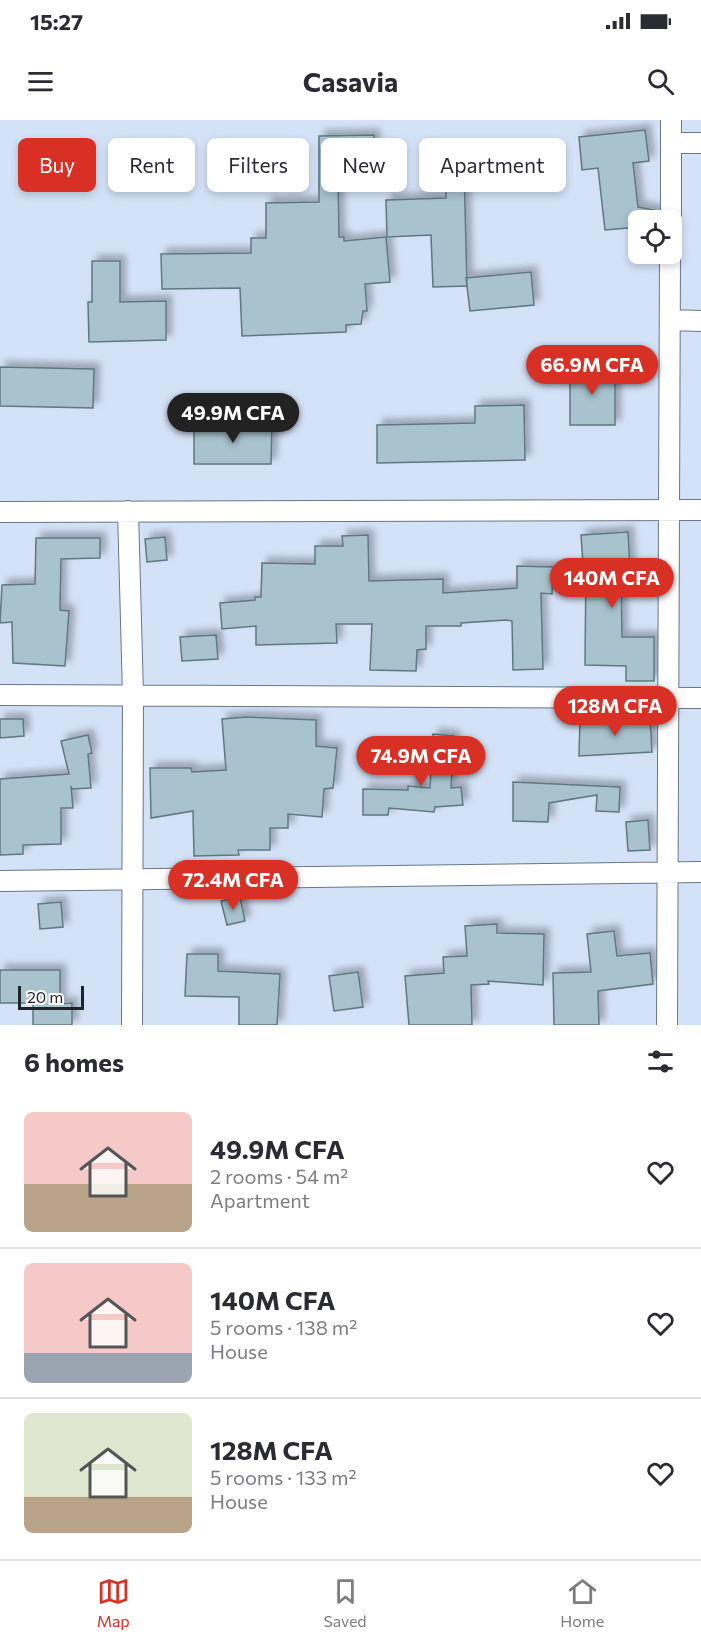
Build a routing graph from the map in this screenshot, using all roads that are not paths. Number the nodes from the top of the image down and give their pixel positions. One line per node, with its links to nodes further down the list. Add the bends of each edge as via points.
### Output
1 (671, 120): 3 (street)
2 (701, 142): 3 (street)
3 (671, 143): 4 (street)
4 (670, 210)
5 (670, 264): 6 (street)
6 (670, 320): 7 (street); 8 (street)
7 (701, 321)
8 (669, 510): 9 (street); 10 (street); 14 (street)
9 (701, 510)
10 (128, 511): 11 (street); 13 (street)
11 (0, 512)
12 (0, 694): 13 (street)
13 (133, 696): 14 (street); 18 (street)
14 (669, 698): 15 (street); 17 (street)
15 (701, 698)
16 (701, 872): 17 (street)
17 (668, 873): 18 (street); 21 (street)
18 (132, 880): 19 (street); 20 (street)
19 (0, 881)
20 (132, 1025)
21 (667, 1025)

